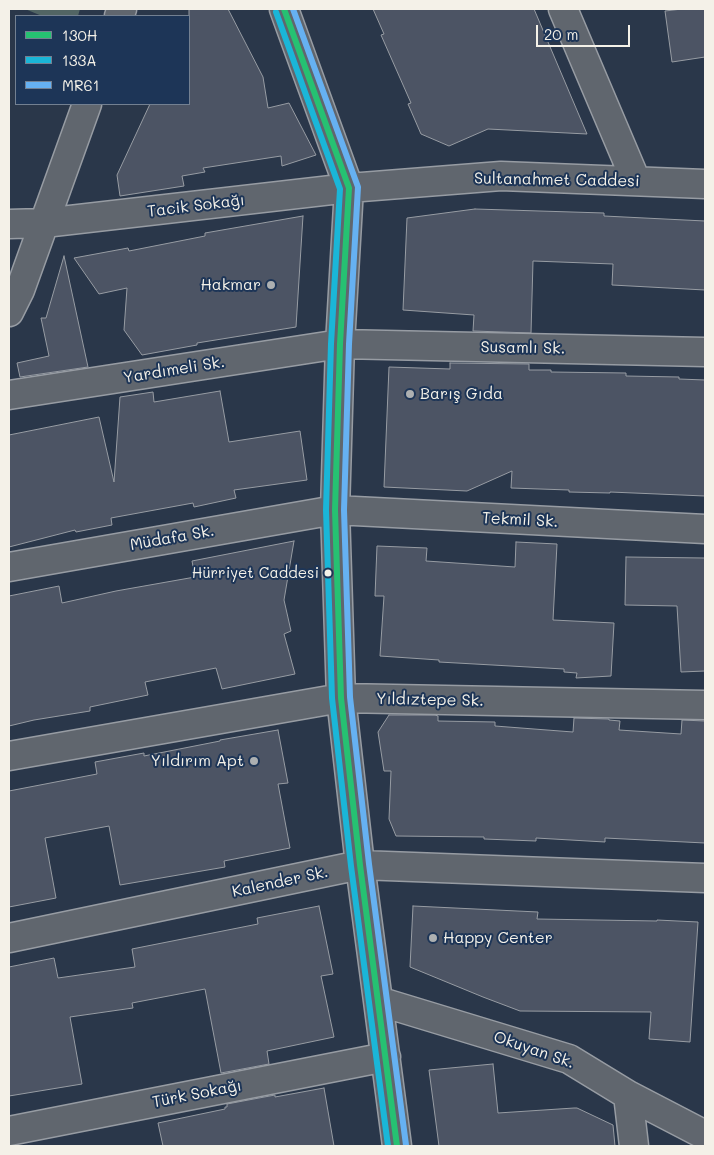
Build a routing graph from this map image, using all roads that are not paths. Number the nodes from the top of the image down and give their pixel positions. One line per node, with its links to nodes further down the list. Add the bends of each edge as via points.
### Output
1 (284, 9): 6 (street)
2 (563, 9): 4 (street)
3 (87, 105): 7 (street)
4 (636, 181): 5 (street, Sultanahmet Caddesi); 6 (street, Sultanahmet Caddesi, via 501,176)
5 (705, 184)
6 (349, 188): 7 (street, Tacik Sokağı); 10 (street)
7 (44, 223): 8 (street, Tacik Sokağı); 9 (street)
8 (9, 224)
9 (9, 312)
10 (340, 344): 11 (street, Susamlı Sk.); 12 (street, Yardımeli Sk.); 13 (street)
11 (705, 352)
12 (9, 396)
13 (335, 510): 14 (street, Tekmil Sk.); 15 (street, Müdafa Sk.); 16 (street)
14 (705, 530)
15 (9, 567)
16 (341, 698): 17 (street, Yıldıztepe Sk.); 18 (street, Yıldıztepe Sk.); 19 (street)
17 (705, 705)
18 (9, 756)
19 (360, 865): 20 (street, Kalender Sk.); 21 (street, Kalender Sk.); 22 (street)
20 (705, 878)
21 (9, 938)
22 (378, 1001): 23 (street); 24 (street, Okuyan Sk., via 569,1059)
23 (386, 1057): 26 (street, Türk Sokağı); 27 (street)
24 (628, 1095): 25 (street, Okuyan Sk.); 28 (street)
25 (701, 1125)
26 (9, 1130)
27 (397, 1146)
28 (634, 1146)

